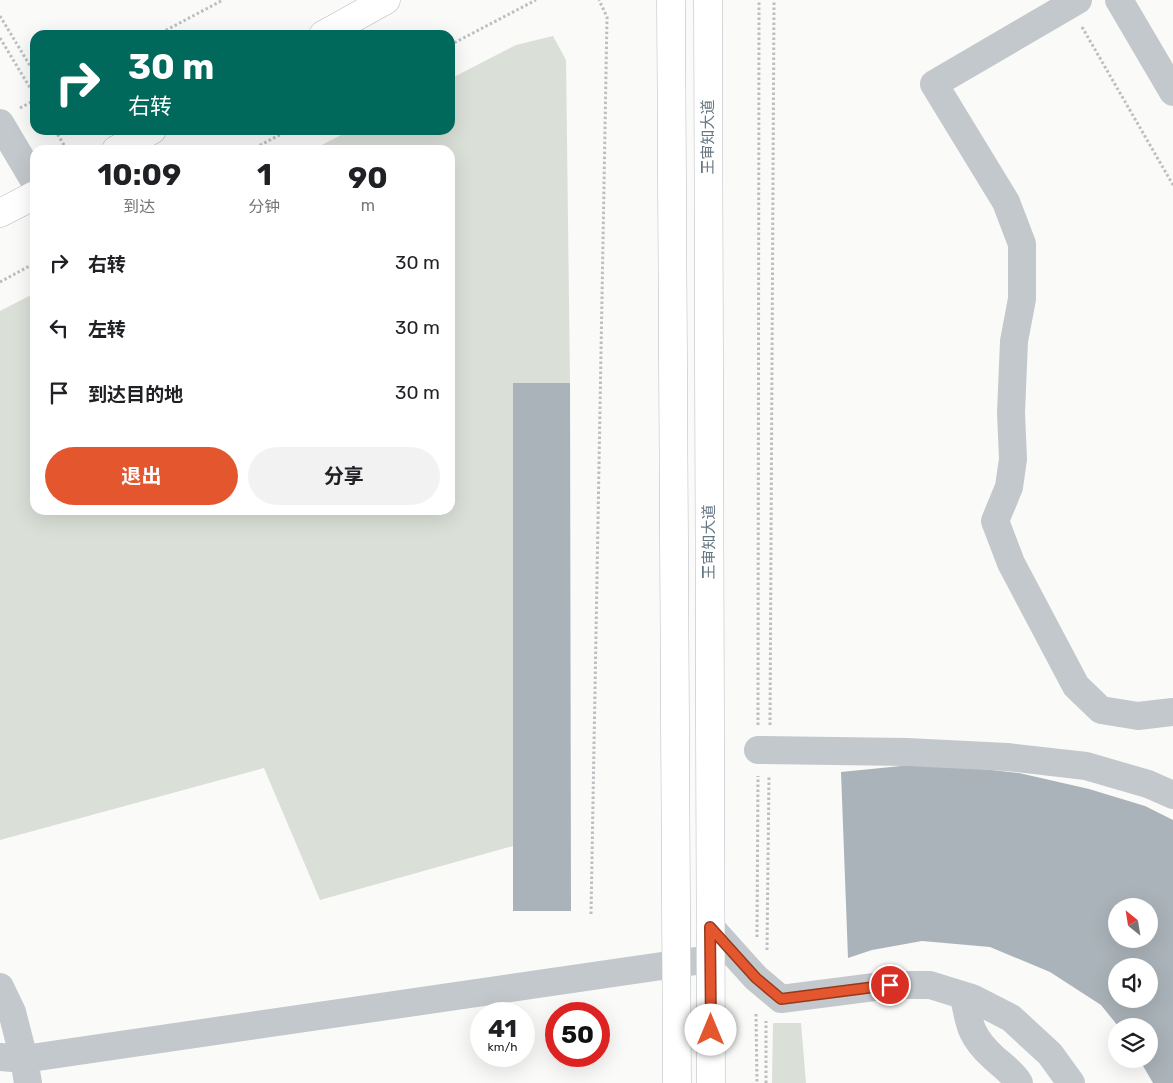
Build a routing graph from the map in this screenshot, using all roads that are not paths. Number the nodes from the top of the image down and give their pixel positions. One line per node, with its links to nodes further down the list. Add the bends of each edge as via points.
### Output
1 (386, 0): 6 (main road)
2 (671, 0): 19 (main road)
3 (708, 0): 17 (main road, 王审知大道)
4 (1119, 0): 7 (street)
5 (1074, 3): 14 (street, via 934,84 1006,202 1022,244 1022,299 1014,341 1013,459 1009,488 995,521 1011,563 1076,686 1101,710 1138,716)
6 (332, 30)
7 (1173, 92)
8 (0, 123): 11 (street)
9 (143, 135): 10 (main road)
10 (125, 145)
11 (30, 174)
12 (30, 197): 13 (main road)
13 (0, 213)
14 (1173, 712)
15 (764, 750): 16 (street, via 1007,757 1086,766 1148,784)
16 (1173, 795)
17 (710, 927): 18 (main road, 王审知大道); 21 (street, via 781,999 890,985 930,985)
18 (710, 959): 19 (street); 24 (main road, 王审知大道)
19 (676, 963): 22 (street); 23 (main road)
20 (0, 987): 22 (street, via 12,1012)
21 (964, 996): 25 (street, via 974,1036); 26 (street, via 1010,1018 1050,1054)
22 (17, 1066)
23 (676, 1083)
24 (711, 1083)
25 (1019, 1083)
26 (1071, 1083)

